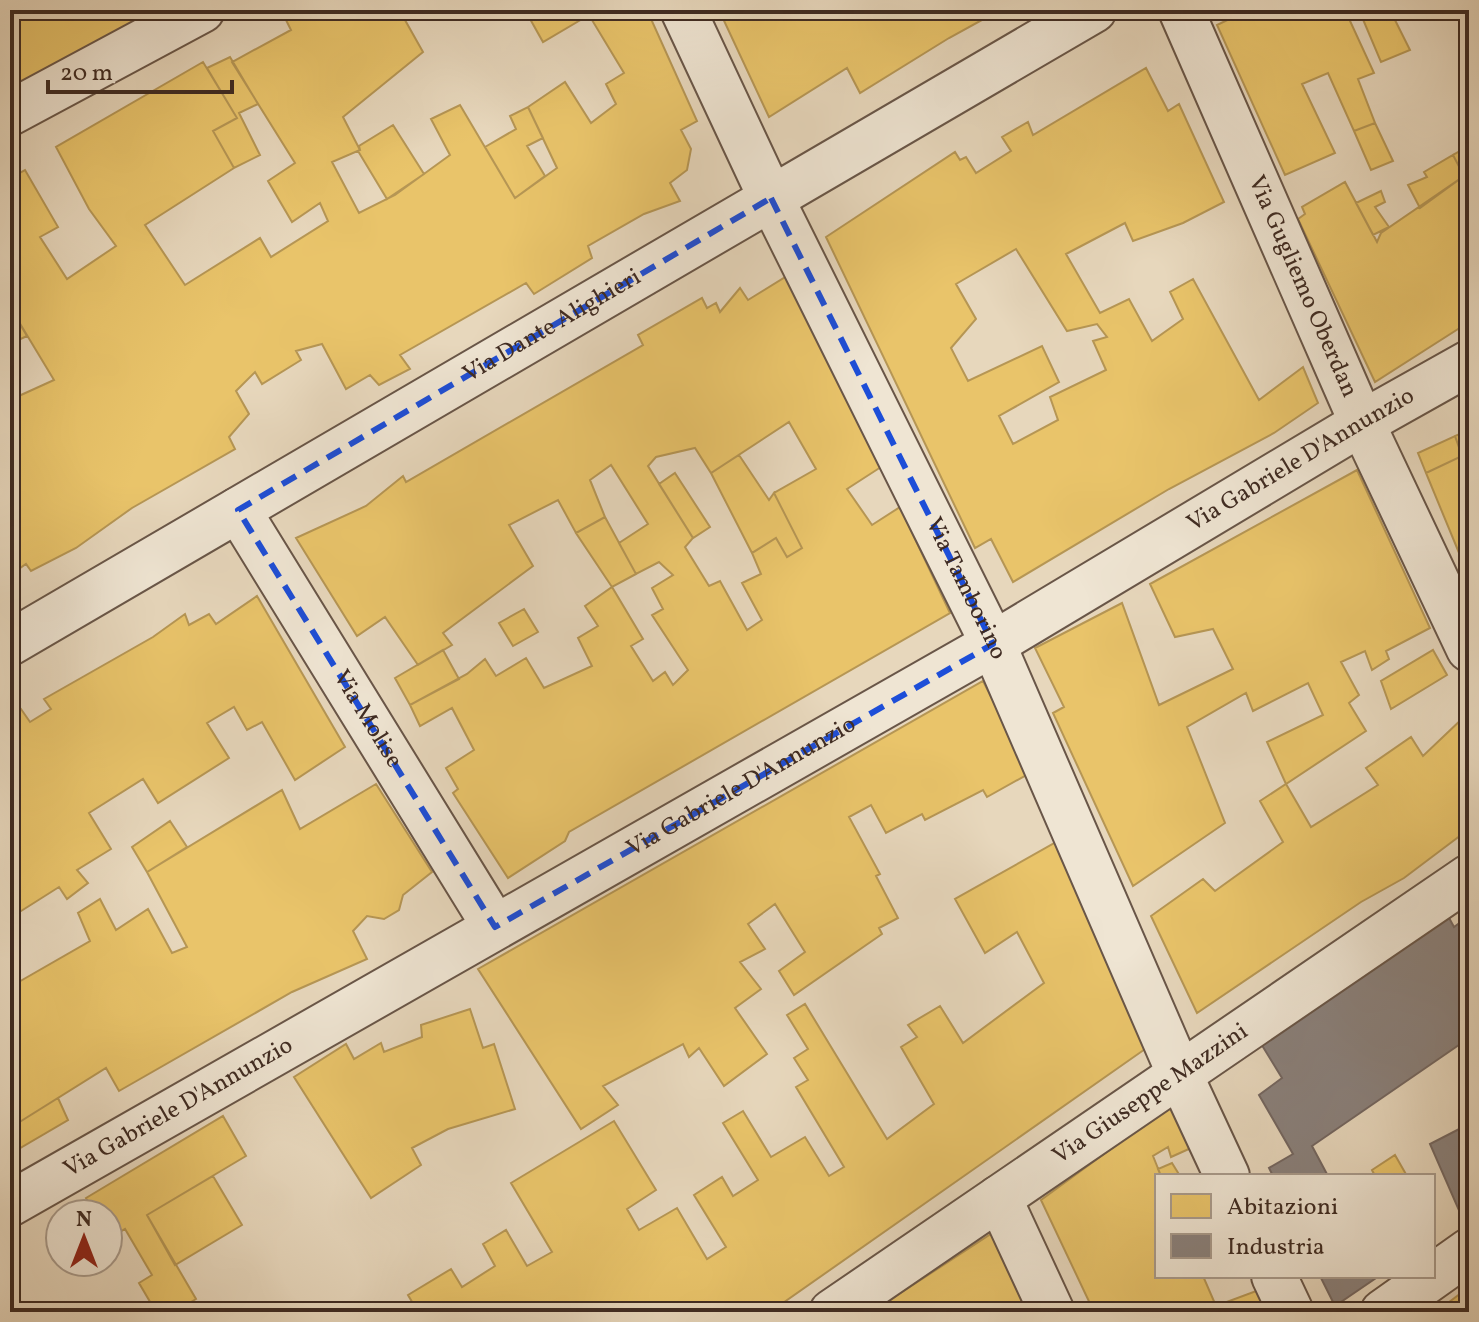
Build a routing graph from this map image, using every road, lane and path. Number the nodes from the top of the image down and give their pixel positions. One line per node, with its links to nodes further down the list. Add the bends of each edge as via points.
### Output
1 (202, 10): 5 (street)
2 (683, 10): 6 (street, Via Tamborino)
3 (1094, 10): 6 (street, Via Dante Alighieri)
4 (1181, 10): 8 (street, Via Gugliemo Oberdan)
5 (10, 113)
6 (771, 198): 9 (street, Via Dante Alighieri); 11 (street, Via Tamborino)
7 (1469, 363): 8 (street, Via Gabriele D'Annunzio)
8 (1362, 423): 11 (street, Via Gabriele D'Annunzio); 12 (street, Via Gugliemo Oberdan)
9 (238, 510): 10 (street, Via Dante Alighieri); 14 (street, Via Molise)
10 (10, 643)
11 (993, 644): 14 (street, Via Gabriele D'Annunzio); 15 (street, Via Tamborino)
12 (1469, 649)
13 (1469, 877): 15 (street, Via Giuseppe Mazzini)
14 (495, 927): 18 (street, Via Gabriele D'Annunzio)
15 (1180, 1075): 16 (street, Via Tamborino); 17 (street, Via Giuseppe Mazzini)
16 (1226, 1174)
17 (999, 1198): 23 (street, Via Giuseppe Mazzini); 24 (street)
18 (10, 1204)
19 (1469, 1251): 20 (street)
20 (1435, 1275)
21 (1275, 1278): 25 (street)
22 (1431, 1278): 26 (street)
23 (832, 1312)
24 (1052, 1312)
25 (1291, 1312)
26 (1383, 1312)

